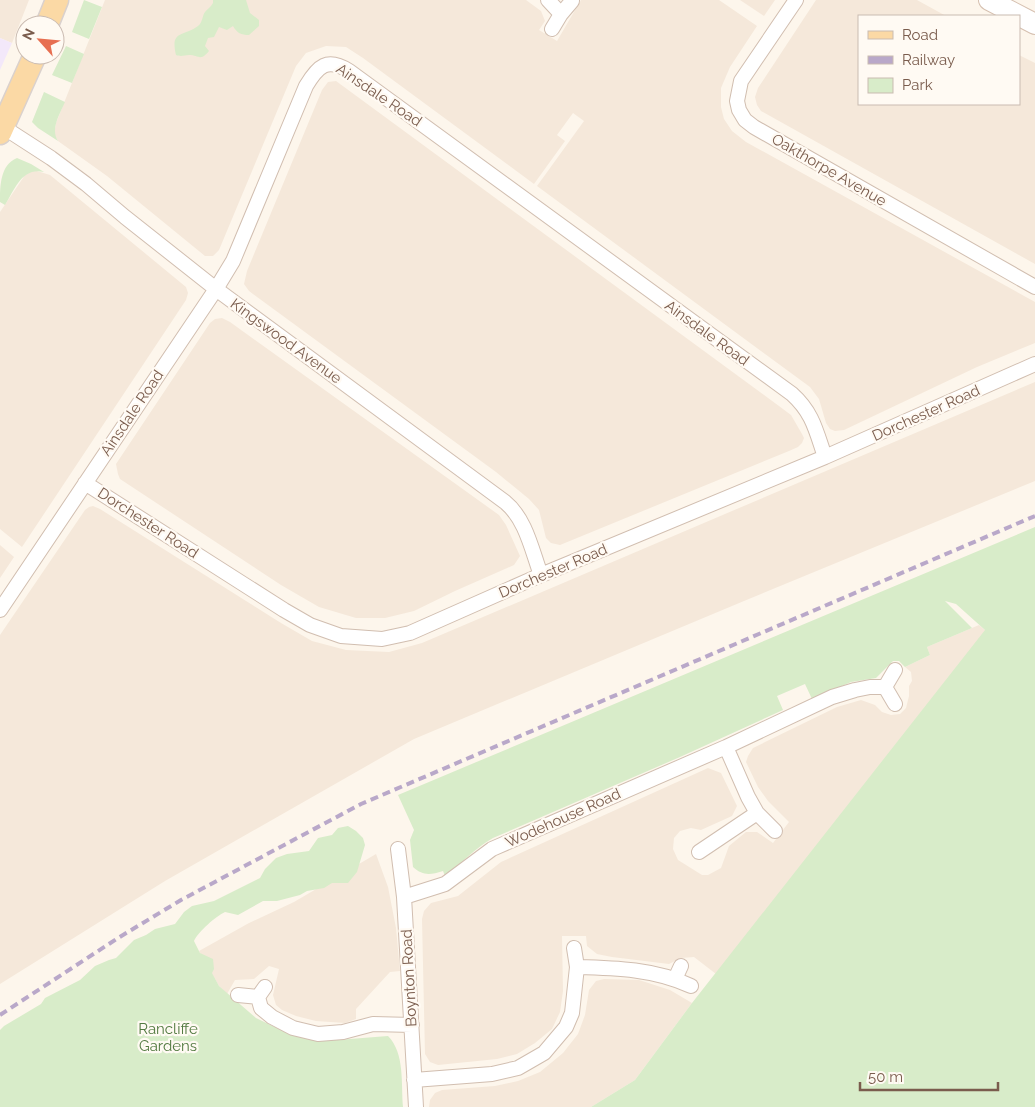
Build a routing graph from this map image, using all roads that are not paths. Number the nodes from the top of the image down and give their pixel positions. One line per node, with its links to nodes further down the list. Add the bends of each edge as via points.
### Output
1 (58, 0): 7 (main road)
2 (548, 0): 6 (street)
3 (796, 0): 14 (street, Oakthorpe Avenue, via 741,81 737,101 745,120)
4 (989, 0): 8 (street)
5 (572, 1): 6 (street)
6 (561, 14): 11 (street)
7 (51, 15)
8 (1018, 15)
9 (1020, 16): 10 (street)
10 (1035, 24)
11 (552, 29)
12 (31, 65): 13 (main road)
13 (2, 130): 15 (street, Kingswood Avenue, via 51,158 86,184)
14 (1035, 287)
15 (216, 289): 17 (street, Ainsdale Road, via 233,261 306,86 317,71 332,63 792,394 810,415); 18 (street, Ainsdale Road); 19 (street, Kingswood Avenue, via 513,508 522,523)
16 (1035, 364): 17 (street, Dorchester Road)
17 (825, 457): 19 (street, Dorchester Road)
18 (85, 483): 19 (street, Dorchester Road, via 284,610 310,625 341,636 382,639 410,633); 20 (street, Ainsdale Road)
19 (541, 575)
20 (0, 610)
21 (894, 670): 22 (street)
22 (885, 687): 23 (street); 24 (street, Wodehouse Road, via 870,687 832,697)
23 (895, 704)
24 (726, 747): 25 (street); 29 (street, Wodehouse Road, via 492,849 445,884)
25 (757, 813): 26 (street); 28 (street)
26 (775, 831)
27 (398, 849): 29 (street, Boynton Road)
28 (699, 852)
29 (404, 897): 34 (street, Boynton Road)
30 (574, 948): 31 (street)
31 (577, 967): 32 (street, via 678,972); 35 (street, via 572,1013 566,1027 544,1053 518,1068 492,1074)
32 (691, 986)
33 (238, 995): 34 (street, via 261,992 261,1008 272,1017 292,1028 318,1034 343,1032 373,1024)
34 (412, 1025): 35 (street, Boynton Road)
35 (414, 1080): 36 (street, Boynton Road)
36 (416, 1107)

